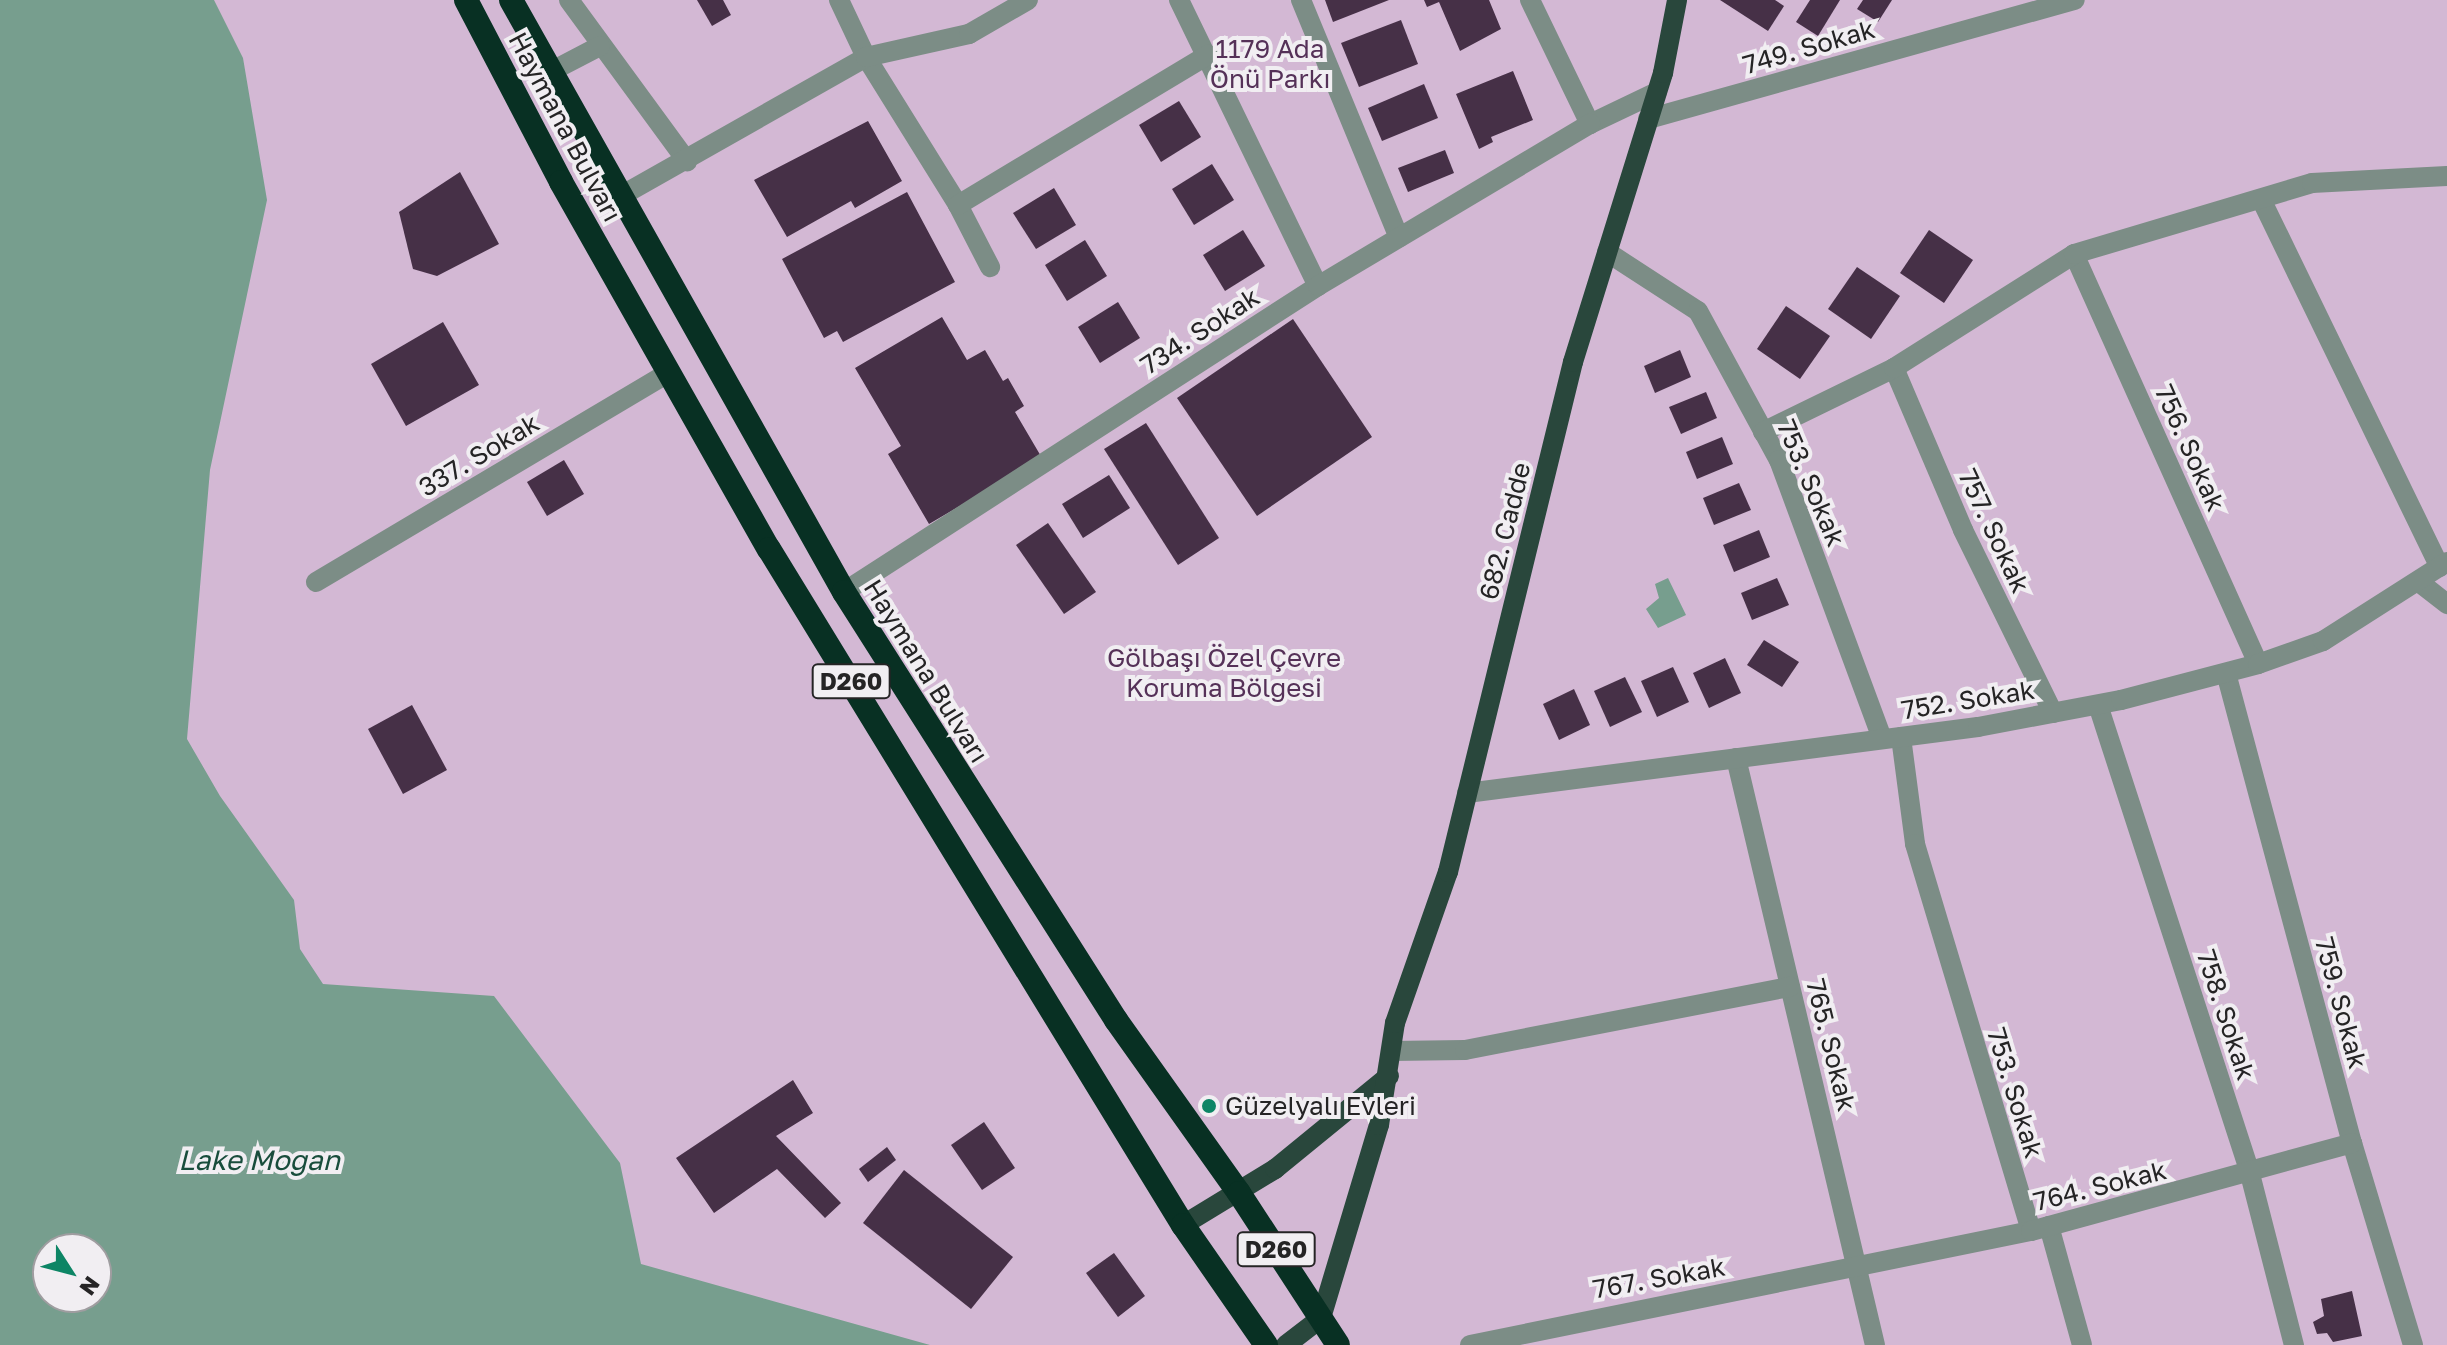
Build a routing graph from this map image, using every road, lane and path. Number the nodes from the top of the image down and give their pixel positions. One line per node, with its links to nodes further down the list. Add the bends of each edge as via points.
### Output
1 (466, 0): 29 (highway, Haymana Bulvarı / D260)
2 (511, 0): 14 (highway, Haymana Bulvarı / D260)
3 (569, 0): 11 (street)
4 (839, 0): 13 (street)
5 (1179, 0): 12 (street)
6 (1301, 0): 23 (street)
7 (1530, 0): 17 (street)
8 (1677, 0): 15 (main road, 682. Cadde)
9 (2075, 0): 16 (street, 749. Sokak)
10 (1019, 2): 13 (street, via 969,34)
11 (600, 46): 14 (street); 18 (street)
12 (1208, 55): 22 (street); 27 (street)
13 (866, 57): 18 (street); 22 (street)
14 (550, 72): 20 (highway, Haymana Bulvarı / D260)
15 (1657, 92): 16 (main road, 682. Cadde); 17 (street, 734. Sokak)
16 (1648, 119): 24 (main road, 682. Cadde)
17 (1590, 124): 23 (street, 734. Sokak)
18 (687, 161): 20 (street)
19 (2447, 176): 21 (street, via 2312,183)
20 (619, 197): 34 (highway, Haymana Bulvarı / D260)
21 (2261, 199): 25 (street); 31 (street)
22 (958, 205): 26 (street)
23 (1399, 238): 27 (street, 734. Sokak)
24 (1607, 252): 30 (street, 753. Sokak, via 1698,311); 42 (main road, 682. Cadde, via 1573,362)
25 (2074, 254): 28 (street); 36 (street, 756. Sokak)
26 (990, 267)
27 (1318, 286): 34 (street, 734. Sokak)
28 (1894, 368): 30 (street); 39 (street, 757. Sokak, via 1963,530)
29 (669, 372): 32 (street, 337. Sokak); 49 (highway, Haymana Bulvarı / D260, via 769,549)
30 (1763, 432): 40 (street, 753. Sokak)
31 (2444, 565): 33 (street, 752. Sokak)
32 (316, 582)
33 (2419, 582): 35 (street); 36 (street, 752. Sokak, via 2323,641)
34 (844, 592): 48 (highway, Haymana Bulvarı / D260, via 1116,1020)
35 (2447, 604)
36 (2258, 664): 37 (street, 752. Sokak)
37 (2226, 673): 38 (street, 752. Sokak); 46 (street, 759. Sokak)
38 (2098, 705): 39 (street, 752. Sokak); 47 (street, 758. Sokak)
39 (2053, 713): 40 (street, 752. Sokak)
40 (1892, 738): 41 (street, 752. Sokak); 50 (street, 753. Sokak, via 1915,844)
41 (1736, 758): 42 (street, 752. Sokak); 43 (street, 765. Sokak)
42 (1467, 793): 44 (main road, 682. Cadde, via 1448,872 1395,1023)
43 (1790, 987): 44 (street, via 1465,1050); 51 (street, 765. Sokak)
44 (1392, 1051): 45 (main road, 682. Cadde)
45 (1389, 1076): 48 (main road); 52 (main road, 682. Cadde)
46 (2352, 1143): 47 (street, 764. Sokak); 60 (street, 759. Sokak)
47 (2250, 1174): 50 (street, 764. Sokak); 59 (street, 758. Sokak)
48 (1239, 1193): 49 (main road); 52 (highway, Haymana Bulvarı / D260)
49 (1183, 1225): 53 (highway, Haymana Bulvarı / D260)
50 (2040, 1228): 51 (street, 764. Sokak); 58 (street, 753. Sokak)
51 (1859, 1270): 56 (street, 767. Sokak, via 1617,1311); 57 (street, 765. Sokak)
52 (1321, 1318): 54 (main road); 55 (highway, Haymana Bulvarı / D260)
53 (1266, 1345)
54 (1286, 1345)
55 (1338, 1345)
56 (1470, 1345)
57 (1875, 1345)
58 (2082, 1345)
59 (2294, 1345)
60 (2413, 1345)

